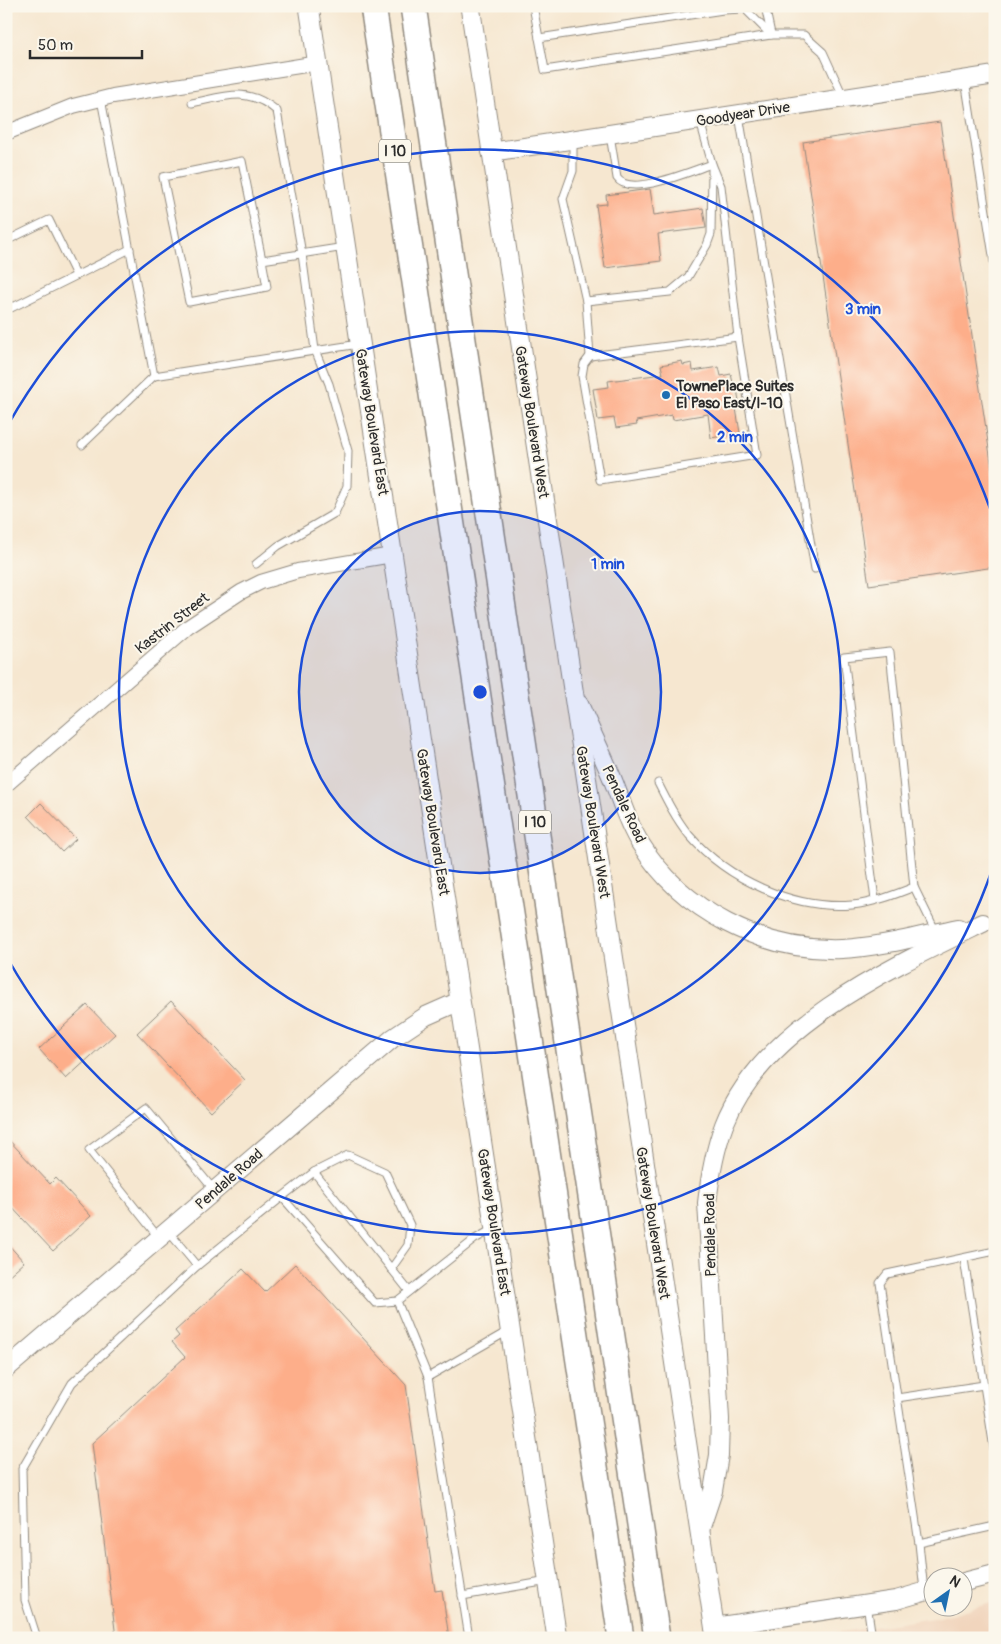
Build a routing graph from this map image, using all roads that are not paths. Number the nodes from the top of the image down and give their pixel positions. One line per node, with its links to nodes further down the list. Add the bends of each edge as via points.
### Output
1 (309, 6): 9 (main road, Gateway Boulevard East)
2 (373, 6): 79 (highway, I 10)
3 (412, 6): 80 (highway, I 10)
4 (470, 6): 20 (main road, Gateway Boulevard West)
5 (533, 6): 8 (lane)
6 (765, 6): 7 (lane)
7 (771, 34): 8 (lane, via 745,9); 8 (lane, via 545,70); 12 (lane, via 804,35 823,52)
8 (539, 38)
9 (318, 63): 13 (street); 23 (main road, Gateway Boulevard East)
10 (995, 75): 11 (street, Goodyear Drive)
11 (964, 80): 12 (street, Goodyear Drive); 27 (lane)
12 (844, 98): 15 (street, Goodyear Drive)
13 (101, 99): 17 (street, via 65,109); 24 (lane)
14 (192, 103): 25 (lane, via 237,94 263,99 276,111)
15 (739, 114): 16 (street, Goodyear Drive); 39 (lane)
16 (700, 120): 18 (street, Goodyear Drive); 21 (lane)
17 (6, 133)
18 (610, 134): 19 (street, Goodyear Drive); 21 (lane, via 617,178 626,184 657,182)
19 (572, 140): 20 (street, Goodyear Drive); 30 (lane, via 574,171 564,193)
20 (491, 152): 40 (main road, Gateway Boulevard West)
21 (712, 164): 30 (lane, via 711,234 688,277 670,292); 31 (lane, via 721,186)
22 (6, 241): 28 (lane, via 49,220)
23 (346, 247): 25 (lane); 32 (main road, Gateway Boulevard East)
24 (130, 249): 28 (lane); 35 (lane)
25 (302, 254): 26 (lane); 33 (lane)
26 (262, 260): 26 (lane, via 266,287 188,302 163,177 242,161)
27 (995, 268)
28 (76, 275): 29 (lane, via 12,308)
29 (6, 297)
30 (586, 301): 34 (lane)
31 (738, 337): 34 (lane); 34 (lane, via 758,455 600,480 582,376 584,364)
32 (360, 344): 33 (lane); 37 (main road, Gateway Boulevard East)
33 (315, 350): 35 (lane); 38 (lane, via 329,384 348,451 347,486 335,513 278,546)
34 (590, 356)
35 (154, 376): 36 (lane)
36 (82, 445)
37 (392, 555): 42 (street, Kastrin Street, via 298,570 241,592 188,627); 47 (main road, Gateway Boulevard East)
38 (256, 564)
39 (815, 569)
40 (573, 690): 46 (street, Pendale Road, via 639,842 662,873 707,912 760,938 813,948 865,947); 66 (main road, Gateway Boulevard West)
41 (658, 783): 44 (lane, via 689,834 710,856 749,881 781,896 813,902 851,905)
42 (6, 785)
43 (914, 887): 44 (lane); 44 (lane, via 890,652 844,657); 46 (lane)
44 (875, 900)
45 (989, 922): 46 (street, Pendale Road); 66 (street, Pendale Road, via 904,962 863,985 808,1023 754,1074 724,1124 710,1175 707,1203 720,1388 719,1455 713,1491)
46 (936, 933)
47 (460, 1001): 49 (street, Pendale Road, via 426,1016 392,1038); 51 (main road, Gateway Boulevard East)
48 (314, 1172): 50 (lane); 56 (lane); 56 (lane, via 348,1155 384,1172 410,1225 408,1245)
49 (215, 1191): 52 (street, Pendale Road); 52 (lane, via 146,1108 90,1150)
50 (282, 1197): 55 (lane); 58 (lane, via 376,1303)
51 (495, 1229): 57 (lane, via 475,1239); 59 (main road, Gateway Boulevard East)
52 (163, 1235): 55 (lane); 60 (street, Pendale Road)
53 (995, 1251): 54 (lane)
54 (964, 1259): 62 (lane); 63 (lane, via 887,1274 880,1283)
55 (197, 1266): 76 (lane, via 72,1383 22,1469 25,1600)
56 (391, 1269): 57 (lane)
57 (409, 1291): 58 (lane)
58 (397, 1301): 61 (lane)
59 (510, 1329): 61 (lane); 71 (main road, Gateway Boulevard East)
60 (6, 1369)
61 (428, 1377): 73 (lane)
62 (984, 1385): 63 (lane); 64 (lane)
63 (897, 1398): 67 (lane)
64 (995, 1456)
65 (995, 1526): 67 (lane)
66 (700, 1530): 75 (main road, Gateway Boulevard West)
67 (919, 1544): 68 (lane)
68 (924, 1567)
69 (995, 1574): 70 (street)
70 (974, 1579)
71 (548, 1581): 73 (lane); 78 (main road, Gateway Boulevard East)
72 (924, 1592): 74 (street)
73 (462, 1596): 77 (lane)
74 (867, 1604): 75 (street); 81 (lane)
75 (715, 1632)
76 (37, 1638)
77 (469, 1638)
78 (557, 1638)
79 (622, 1638)
80 (657, 1638)
81 (872, 1638)

